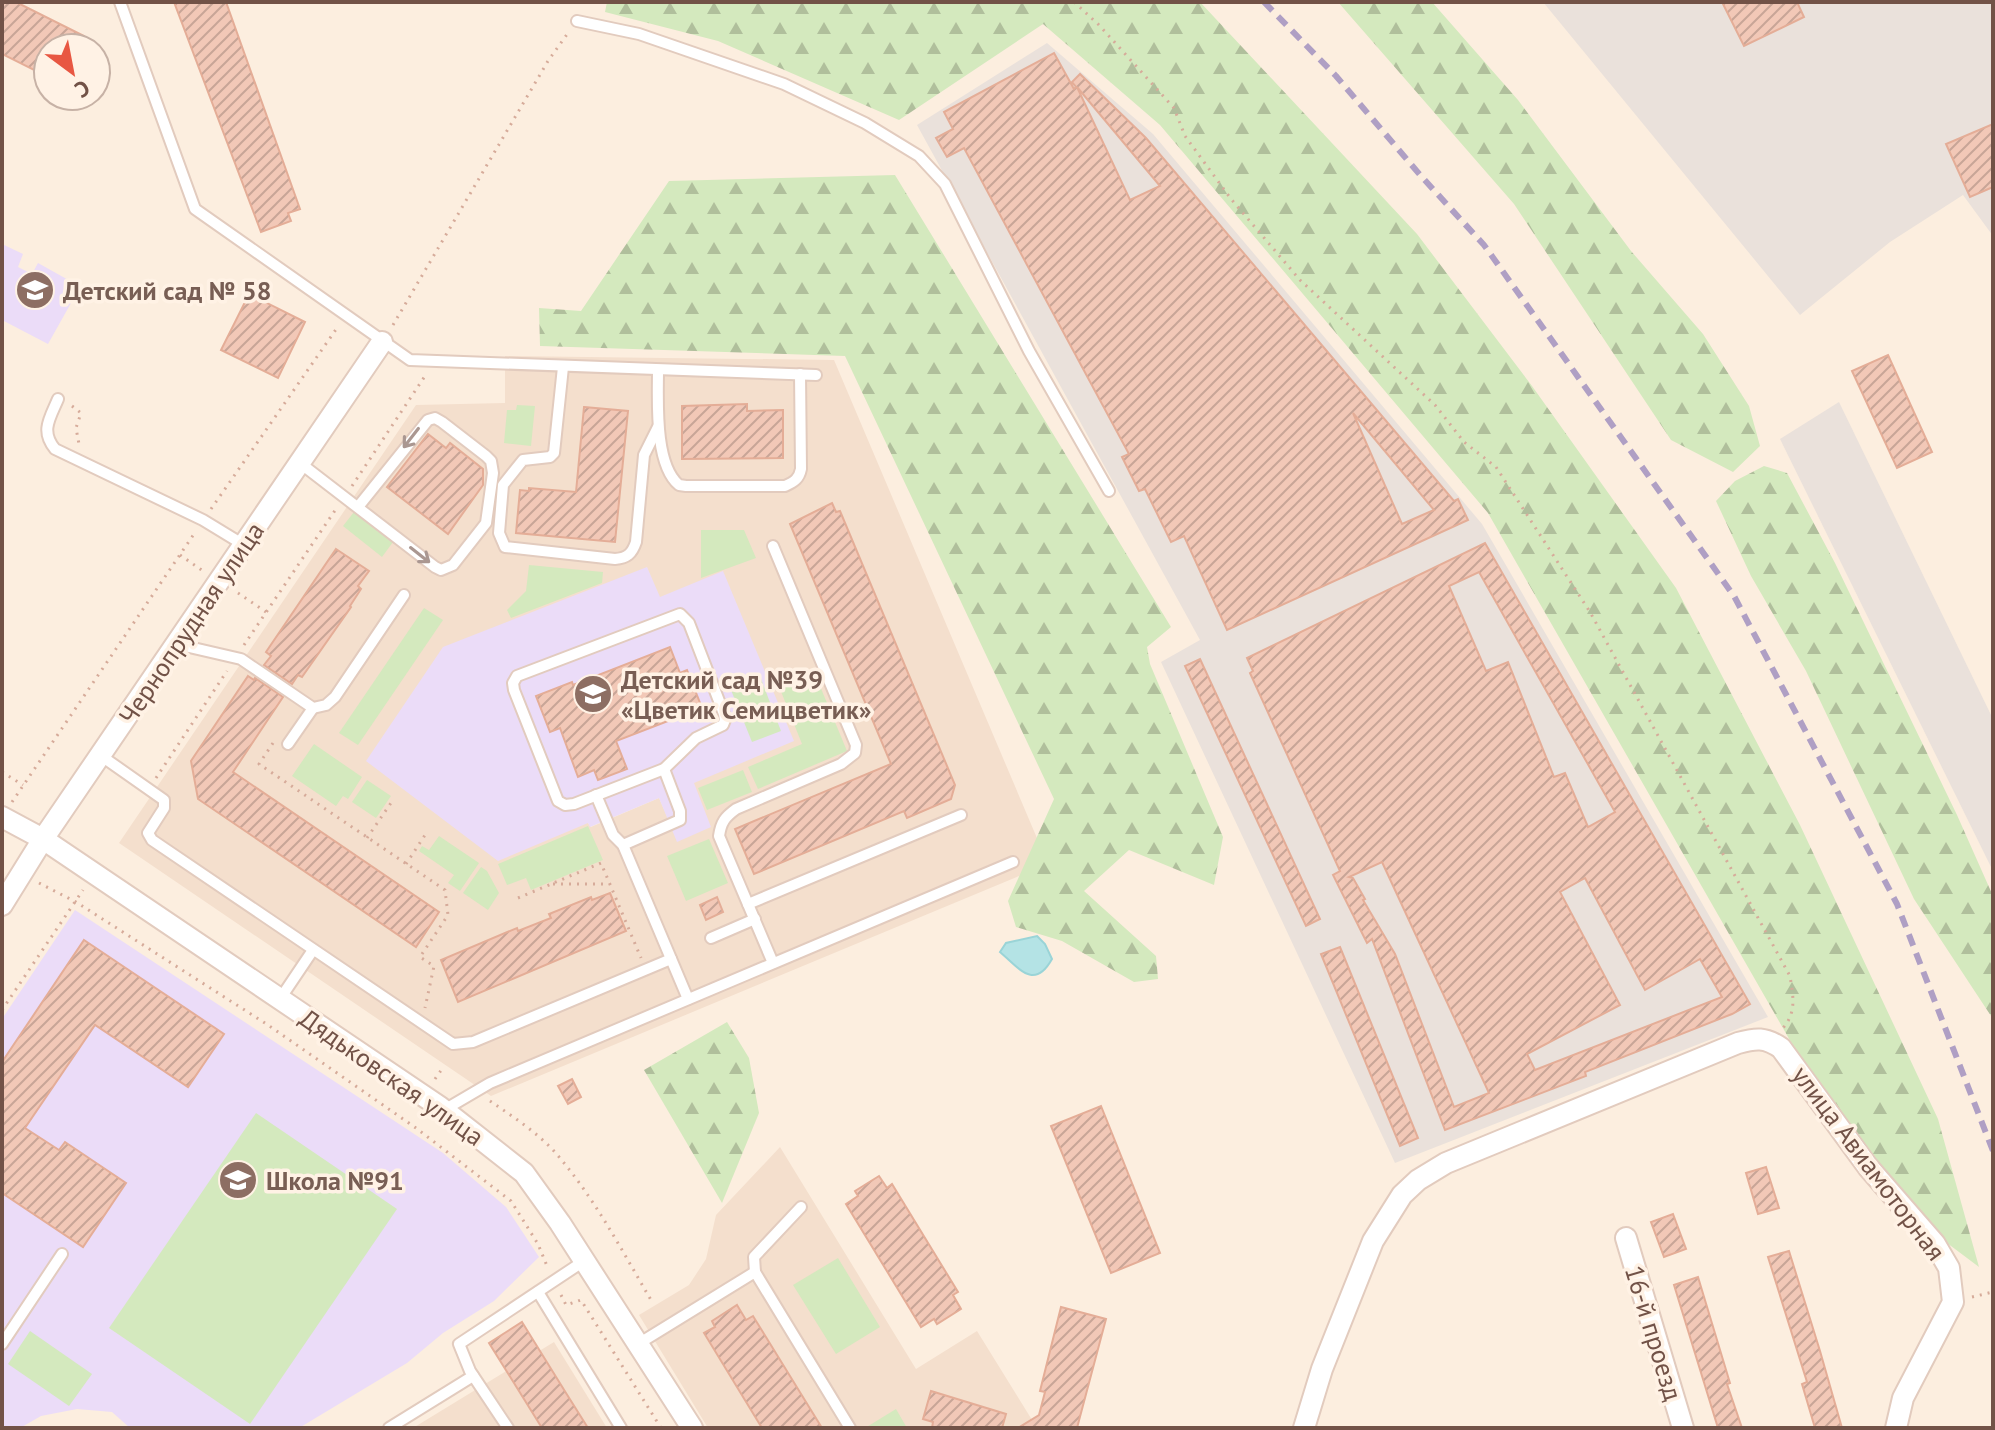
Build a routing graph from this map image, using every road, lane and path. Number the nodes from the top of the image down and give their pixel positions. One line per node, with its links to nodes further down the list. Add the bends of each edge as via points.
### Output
1 (120, 2): 4 (lane, via 195,209)
2 (1074, 2): 64 (path, via 1174,108 1185,136 1231,199 1300,280 1435,405 1464,442 1496,467 1590,612 1790,976 1792,1018)
3 (577, 21): 5 (path, via 548,61); 15 (lane, via 639,34 784,84 919,156 945,184 1029,351)
4 (345, 316): 5 (lane); 18 (path)
5 (382, 342): 6 (lane, via 410,360); 14 (street, Чернопрудная улица)
6 (434, 362): 7 (lane); 16 (path)
7 (563, 367): 8 (lane); 12 (lane, via 554,453 523,460 503,485 499,533 505,547 625,558 636,542 644,455)
8 (658, 370): 9 (lane); 12 (lane)
9 (800, 374): 10 (lane); 12 (lane, via 801,469 799,477 785,486 679,485 668,473)
10 (816, 375)
11 (58, 399): 13 (path, via 79,409 76,437); 20 (lane, via 46,430 55,449)
12 (658, 427)
13 (86, 450)
14 (300, 463): 16 (lane); 20 (street, Чернопрудная улица)
15 (1109, 491)
16 (344, 497): 17 (lane); 26 (path)
17 (358, 507): 17 (lane, one-way to 17, via 435,567 447,570 486,523 493,466 442,422 428,420)
18 (209, 512)
19 (198, 528): 22 (path)
20 (244, 545): 27 (street, Чернопрудная улица)
21 (773, 546): 52 (lane, via 856,745 855,753 841,764 725,816 719,836)
22 (179, 555): 23 (path); 34 (path, via 23,785)
23 (203, 571)
24 (238, 593): 26 (path)
25 (404, 595): 29 (lane, via 335,697)
26 (266, 612): 28 (path)
27 (176, 644): 28 (lane); 32 (street, Чернопрудная улица)
28 (236, 658): 29 (lane); 35 (path)
29 (313, 708): 31 (lane)
30 (277, 737): 41 (path, via 259,764)
31 (288, 744)
32 (100, 755): 42 (street, Чернопрудная улица); 56 (lane, via 164,800 148,833 152,840)
33 (664, 769): 36 (lane); 36 (lane, via 696,738 725,720 689,623 680,614 525,672 513,683 558,801 565,805); 43 (lane, via 680,820)
34 (2, 772)
35 (154, 781)
36 (596, 795): 43 (lane, via 613,835)
37 (393, 800): 41 (path)
38 (961, 815): 52 (lane)
39 (2, 817): 42 (street, Дядьковская улица)
40 (427, 832): 45 (path)
41 (367, 838): 45 (path)
42 (43, 839): 46 (street, Чернопрудная улица); 60 (street, Дядьковская улица)
43 (623, 845): 57 (lane)
44 (1013, 862): 58 (lane)
45 (406, 864): 63 (path, via 445,890 448,915 420,957 434,966)
46 (23, 874): 51 (path); 53 (street, Чернопрудная улица)
47 (89, 882): 51 (path)
48 (551, 884): 49 (path); 49 (path, via 601,863); 50 (path)
49 (609, 884): 59 (path)
50 (518, 898)
51 (76, 902): 62 (path); 74 (path, via 268,1025 511,1201)
52 (748, 904): 54 (lane)
53 (2, 905)
54 (755, 919): 55 (lane); 58 (lane)
55 (711, 938)
56 (313, 950): 60 (lane); 63 (lane)
57 (671, 959): 59 (lane); 61 (lane)
58 (773, 963): 61 (lane)
59 (645, 969): 63 (lane, via 463,1044 453,1044)
60 (280, 999): 68 (street, Дядьковская улица)
61 (688, 999): 68 (lane, via 490,1083)
62 (2, 1010)
63 (421, 1023)
64 (1768, 1039): 86 (street, via 1738,1043 1609,1094 1446,1163 1418,1180 1389,1212 1373,1241); 88 (street, улица Авиамоторная, via 1781,1048 1949,1268 1953,1302 1903,1398)
65 (442, 1069): 66 (path)
66 (431, 1085)
67 (484, 1097): 76 (path, via 552,1149 589,1197)
68 (444, 1110): 72 (street, Дядьковская улица, via 524,1173)
69 (801, 1207): 73 (lane, via 754,1257)
70 (1626, 1238): 87 (street, 16-й проезд)
71 (62, 1254): 77 (lane)
72 (584, 1261): 74 (lane); 78 (street, Дядьковская улица)
73 (755, 1272): 78 (lane); 85 (lane)
74 (554, 1282): 75 (lane); 83 (path, via 566,1305 581,1300)
75 (538, 1292): 79 (lane, via 459,1344); 82 (lane)
76 (651, 1300)
77 (2, 1344)
78 (638, 1344): 84 (street, Дядьковская улица)
79 (473, 1376): 80 (lane); 81 (lane)
80 (389, 1428)
81 (508, 1428)
82 (621, 1428)
83 (661, 1428)
84 (692, 1428)
85 (850, 1428)
86 (1304, 1428)
87 (1683, 1428)
88 (1896, 1428)

